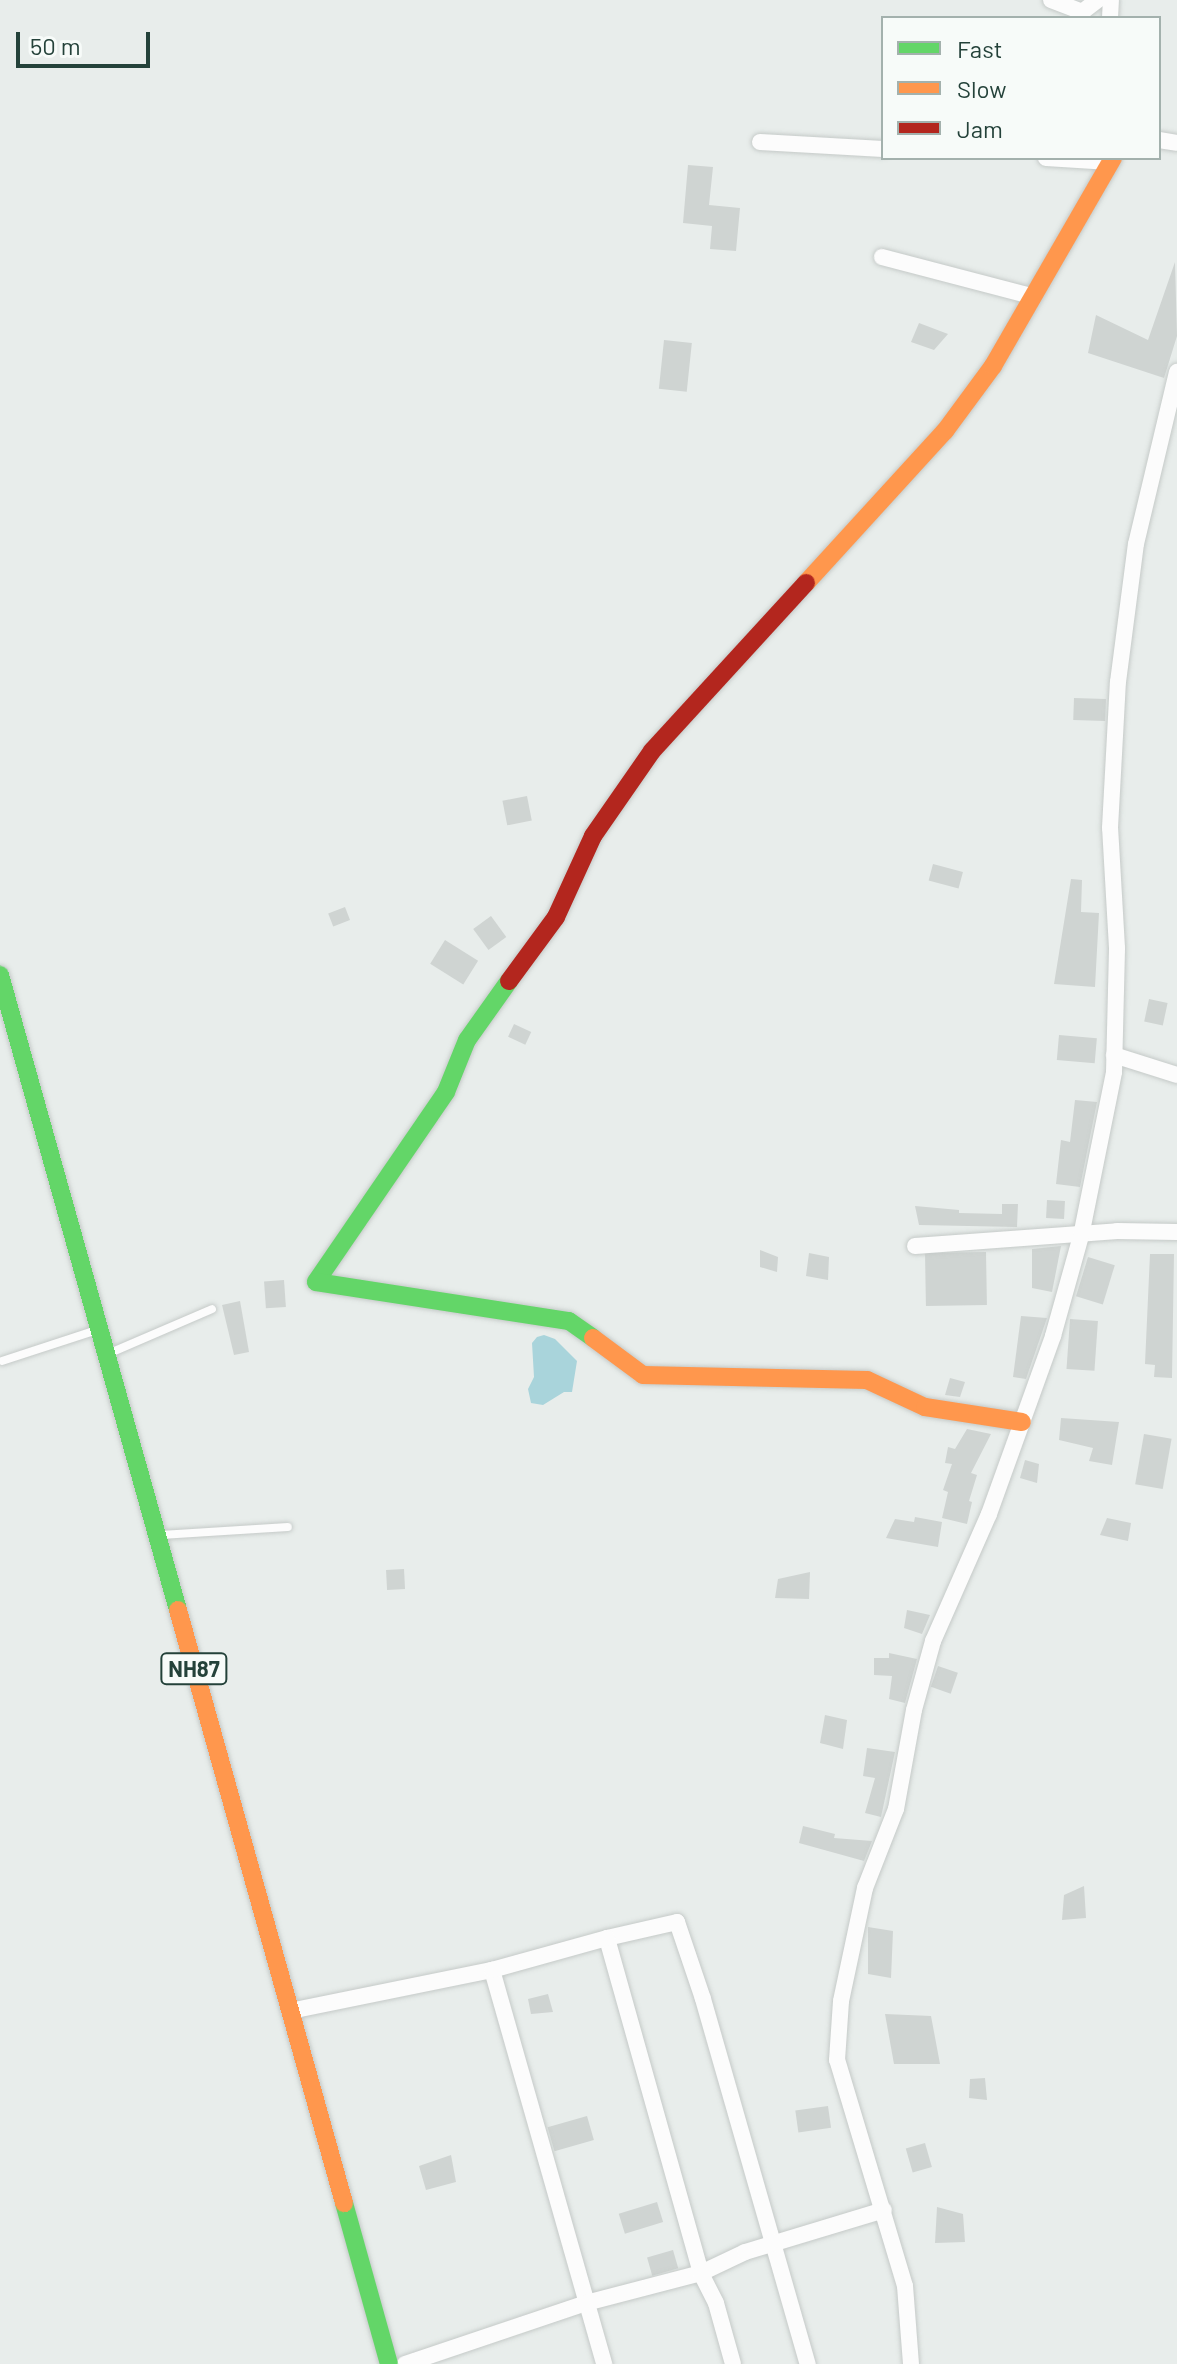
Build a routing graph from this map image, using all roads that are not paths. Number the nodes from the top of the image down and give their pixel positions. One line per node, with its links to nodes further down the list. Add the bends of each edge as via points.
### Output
1 (1051, 0): 2 (street, via 1082,12)
2 (1098, 0)
3 (760, 142): 4 (street)
4 (881, 149)
5 (1111, 160): 7 (main road)
6 (882, 257): 7 (street)
7 (1031, 296): 19 (main road, via 993,366 945,431 652,751 593,836 556,917 467,1040 446,1092 316,1282 569,1321 643,1375 867,1380 925,1407)
8 (1177, 372): 10 (street, via 1136,544 1118,682 1110,828 1117,948)
9 (0, 975): 16 (main road, NH87)
10 (1114, 1055): 11 (street); 13 (street)
11 (1177, 1075)
12 (1177, 1232): 13 (street)
13 (1081, 1236): 14 (street); 19 (street)
14 (915, 1246)
15 (212, 1309): 17 (lane)
16 (98, 1329): 17 (main road, NH87); 18 (lane)
17 (106, 1355): 21 (main road, NH87)
18 (2, 1361)
19 (1022, 1422): 25 (street, via 989,1514 933,1641 896,1809 865,1888 841,2001 837,2060)
20 (288, 1527): 21 (lane)
21 (156, 1535): 24 (main road, NH87)
22 (607, 1938): 23 (street); 26 (street, via 677,1922); 27 (street)
23 (492, 1970): 24 (street); 28 (street)
24 (290, 2011): 29 (main road, NH87)
25 (884, 2210): 26 (street); 34 (street, via 905,2286)
26 (772, 2244): 27 (street); 33 (street)
27 (701, 2273): 28 (street); 32 (street, via 716,2303)
28 (586, 2303): 30 (street); 31 (street)
29 (389, 2364)
30 (405, 2364)
31 (604, 2364)
32 (733, 2364)
33 (808, 2364)
34 (911, 2364)

